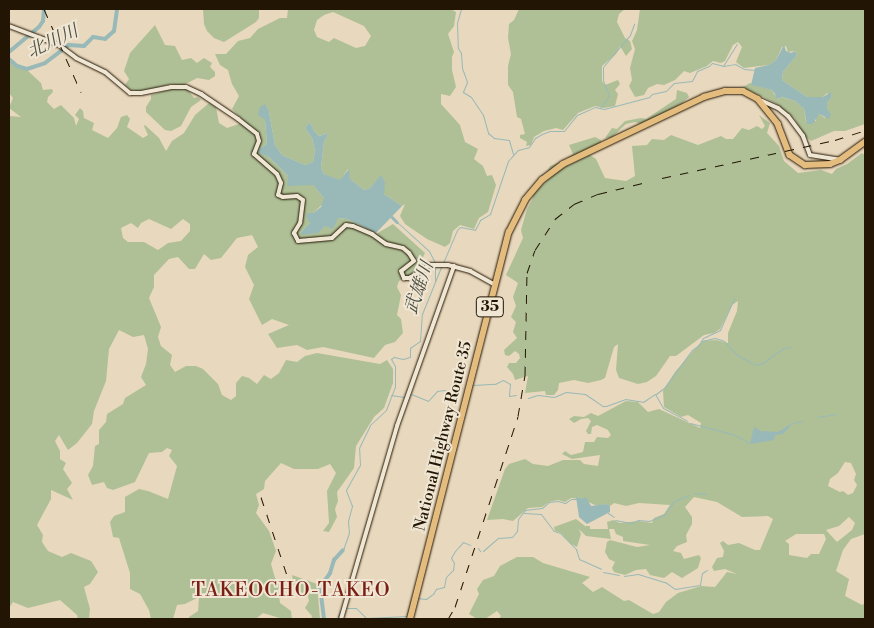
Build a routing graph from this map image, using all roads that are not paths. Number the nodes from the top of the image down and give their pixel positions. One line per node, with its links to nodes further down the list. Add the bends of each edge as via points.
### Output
1 (9, 26): 5 (street, via 53,42 105,72 130,93 186,87 251,128 259,138 255,157 280,179 278,195 296,196 302,200 300,224 294,233 298,241 332,238 346,225 353,226 409,253 414,261 401,271 404,278 436,264)
2 (758, 99): 4 (street, 35, via 788,116 810,155); 4 (highway, via 778,124 790,155 797,162 823,166); 6 (highway, National Highway Route 35 / 35, via 743,92 725,91 709,95 549,173 530,194 513,222)
3 (865, 142): 4 (highway)
4 (840, 160)
5 (454, 266): 6 (street); 7 (street, via 399,417)
6 (496, 285): 8 (highway, National Highway Route 35 / 35)
7 (341, 619)
8 (410, 619)

